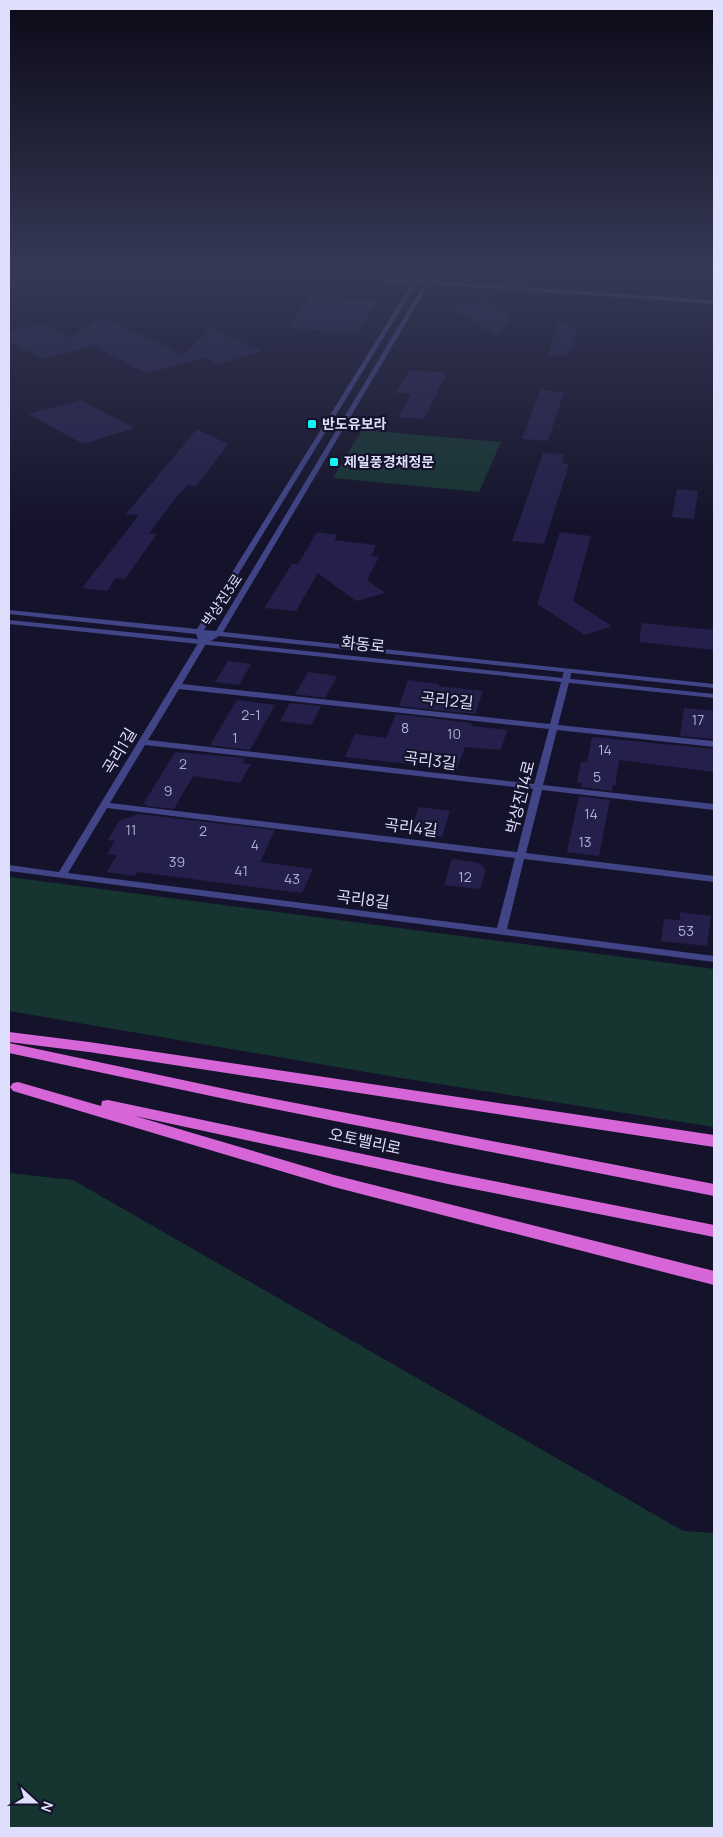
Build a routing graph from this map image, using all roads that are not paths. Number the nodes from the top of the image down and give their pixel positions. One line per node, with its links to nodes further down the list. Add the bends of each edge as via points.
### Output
1 (369, 356): 5 (street, 박상진3로)
2 (384, 356): 6 (street, 박상진3로)
3 (9, 612): 5 (street, 화동로)
4 (9, 622): 7 (street, 화동로)
5 (199, 632): 6 (street, 화동로); 7 (street, 박상진3로)
6 (218, 634): 7 (street, 박상진3로); 8 (street, 화동로)
7 (203, 642): 9 (street, 화동로); 10 (street, 곡리1길)
8 (568, 670): 9 (street, 박상진14로); 11 (street, 화동로)
9 (565, 681): 12 (street, 화동로); 13 (street, 박상진14로)
10 (176, 686): 13 (street, 곡리2길); 14 (street, 곡리1길)
11 (714, 686)
12 (714, 696)
13 (554, 726): 15 (street, 곡리2길); 16 (street, 박상진14로)
14 (142, 742): 16 (street, 곡리3길); 17 (street, 곡리1길)
15 (714, 744)
16 (538, 787): 18 (street, 곡리3길); 19 (street, 박상진14로)
17 (104, 805): 19 (street, 곡리4길); 21 (street, 곡리1길)
18 (714, 807)
19 (520, 855): 22 (street, 곡리4길); 23 (street, 박상진14로)
20 (9, 868): 21 (street, 곡리8길)
21 (62, 875): 23 (street, 곡리8길)
22 (714, 879)
23 (501, 932): 24 (street, 곡리8길)
24 (714, 959)
25 (9, 1037): 28 (highway, via 89,1046)
26 (9, 1048): 29 (highway, 오토밸리로, via 244,1098)
27 (14, 1086): 30 (highway, 오토밸리로); 31 (highway, via 334,1180)
28 (714, 1141)
29 (714, 1190)
30 (714, 1232)
31 (714, 1278)

